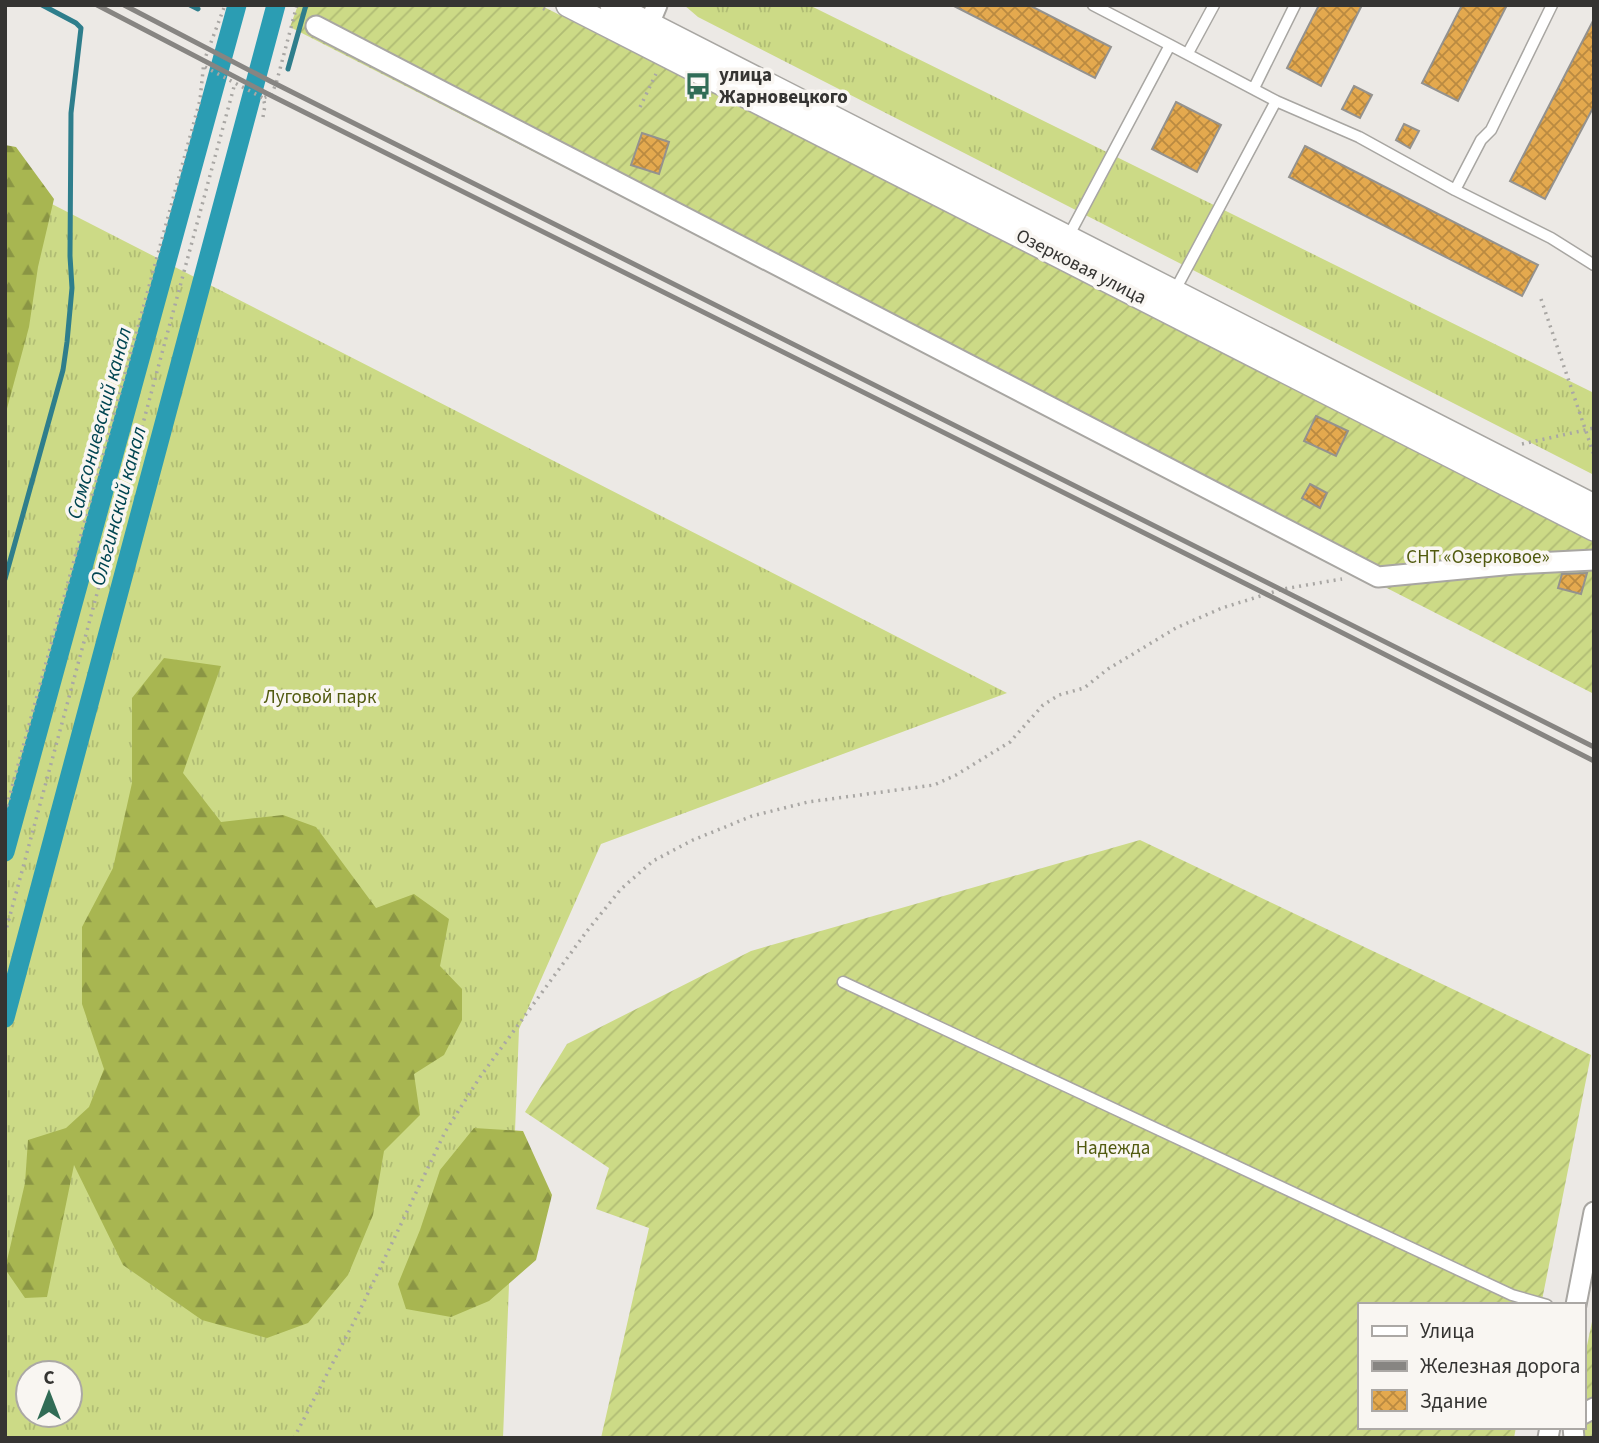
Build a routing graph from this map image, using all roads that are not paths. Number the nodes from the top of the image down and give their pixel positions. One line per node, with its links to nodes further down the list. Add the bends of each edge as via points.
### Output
1 (568, 5): 8 (street, Озерковая улица)
2 (612, 5): 8 (street, Озерковая улица)
3 (1093, 5): 9 (lane)
4 (1214, 5): 10 (lane)
5 (1295, 5): 11 (lane)
6 (1552, 5): 13 (lane, via 1491,130)
7 (303, 20): 19 (street, via 1378,577)
8 (649, 25): 14 (street, Озерковая улица)
9 (1170, 45): 10 (lane); 14 (lane)
10 (1188, 53): 11 (lane)
11 (1254, 88): 12 (lane)
12 (1276, 101): 13 (lane, via 1359,137); 16 (lane)
13 (1455, 190): 15 (lane)
14 (1063, 246): 16 (street, Озерковая улица)
15 (1594, 265)
16 (1169, 301): 17 (street, Озерковая улица); 18 (street, Озерковая улица)
17 (1594, 506)
18 (1594, 529)
19 (1594, 560)
20 (843, 982): 22 (lane, via 1512,1295)
21 (1594, 1212): 23 (street)
22 (1540, 1303)
23 (1576, 1303)

